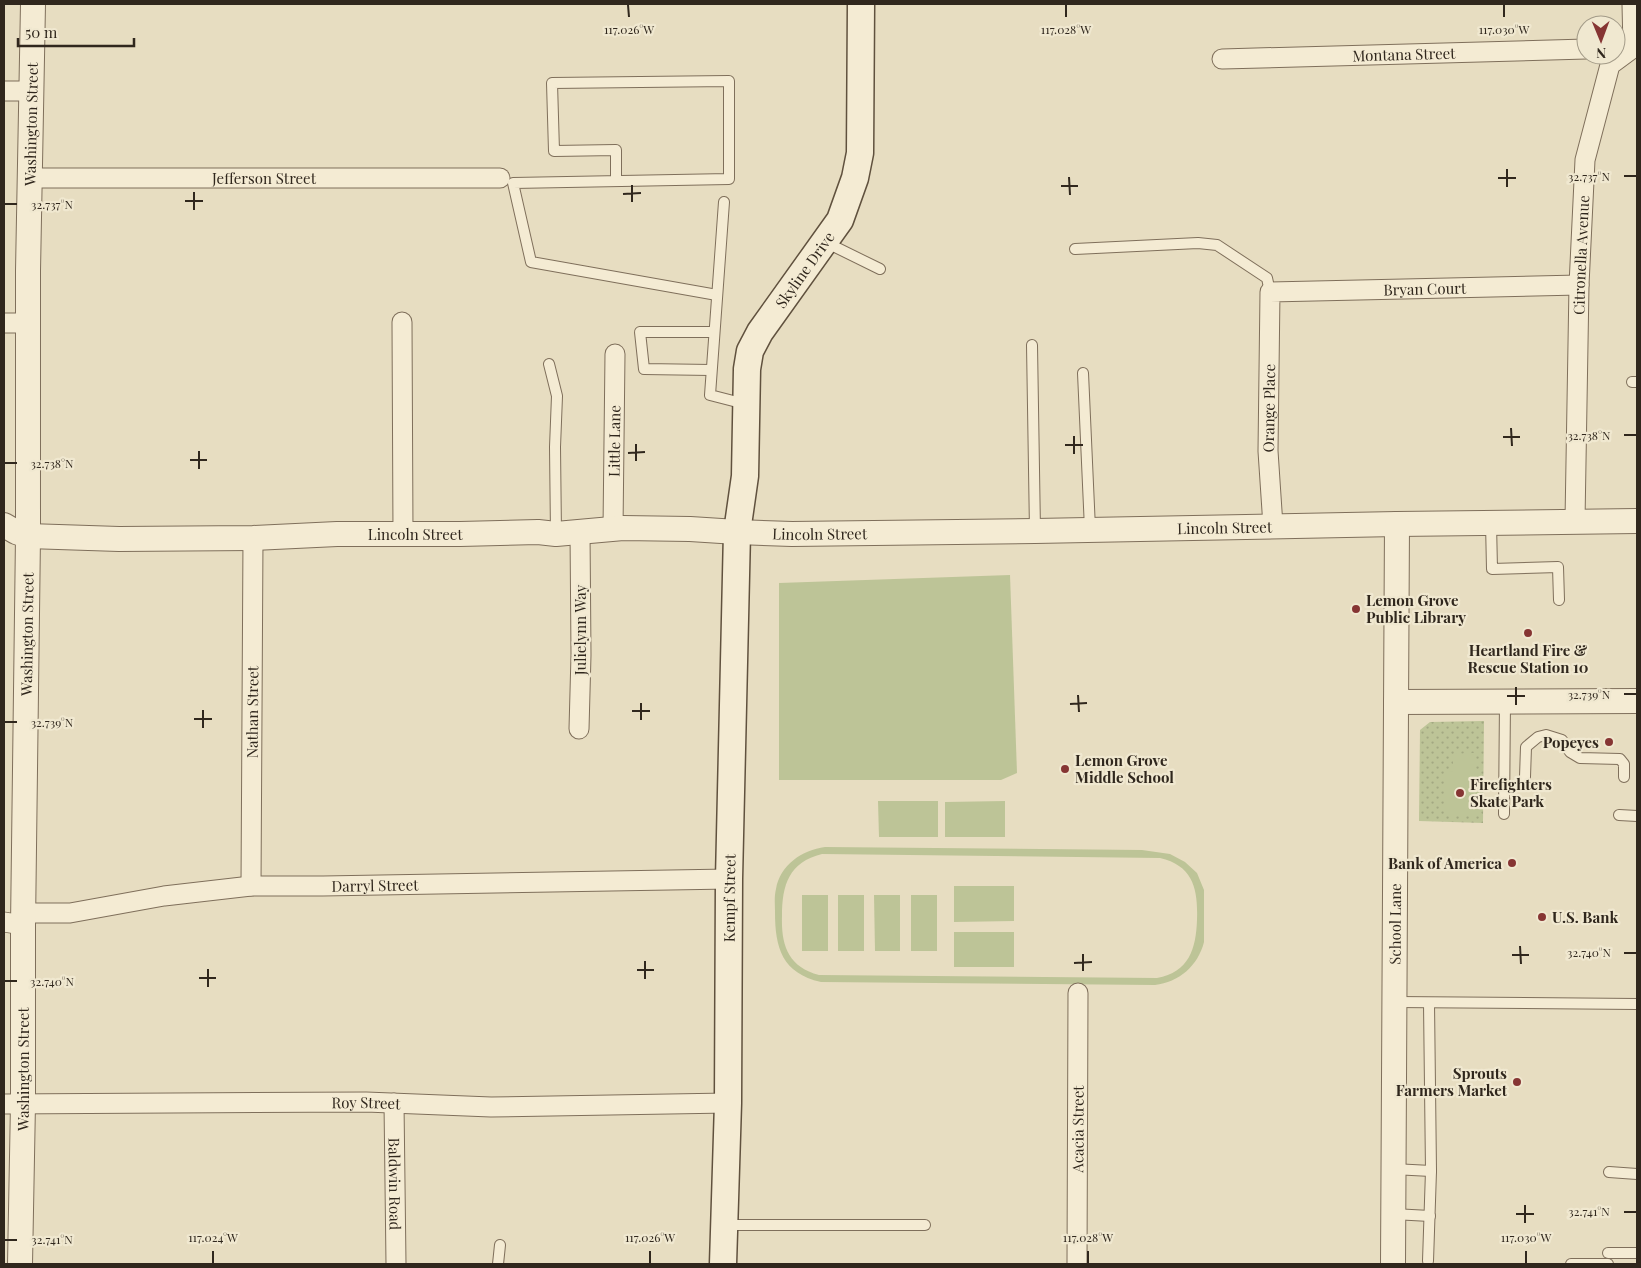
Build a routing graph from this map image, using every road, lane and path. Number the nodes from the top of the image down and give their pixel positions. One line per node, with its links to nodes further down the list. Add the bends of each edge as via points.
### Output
1 (33, 4): 8 (street, Washington Street)
2 (861, 4): 13 (main road, Skyline Drive, via 860,153 840,220)
3 (1632, 4): 4 (street, Citronella Avenue)
4 (1629, 48): 16 (street, Citronella Avenue, via 1610,64 1585,160)
5 (1576, 49): 6 (street, Montana Street)
6 (1222, 59)
7 (4, 91): 8 (street)
8 (32, 91): 9 (street, Washington Street)
9 (29, 178): 10 (street, Jefferson Street); 21 (street, Washington Street)
10 (507, 181): 11 (lane); 18 (lane, via 531,262)
11 (616, 181): 11 (lane, via 729,179 729,81 552,83 554,151 616,150)
12 (724, 202): 18 (lane)
13 (825, 242): 15 (lane); 28 (main road, Skyline Drive, via 760,332 750,351)
14 (1075, 249): 17 (lane, via 1198,243 1218,245 1267,278)
15 (880, 269)
16 (1579, 286): 17 (street, Bryan Court); 29 (street, Citronella Avenue)
17 (1270, 292): 34 (street, Orange Place, via 1268,451)
18 (717, 295): 22 (lane)
19 (402, 322): 40 (street)
20 (4, 323): 21 (street)
21 (28, 323): 42 (street, Washington Street)
22 (714, 332): 26 (lane); 26 (lane, via 640,332 644,369)
23 (1032, 345): 38 (lane)
24 (615, 354): 35 (street, Little Lane)
25 (549, 364): 41 (lane, via 556,396)
26 (711, 370): 28 (lane, via 710,396)
27 (1083, 373): 36 (lane)
28 (746, 404): 39 (main road, Skyline Drive, via 746,476)
29 (1575, 521): 30 (street, Lincoln Street); 32 (street, Lincoln Street)
30 (1637, 522)
31 (1398, 524): 32 (street, Lincoln Street); 34 (street, Lincoln Street); 46 (street, School Lane)
32 (1491, 524): 44 (lane, via 1492,568 1558,567)
33 (4, 525): 42 (street, Lincoln Street)
34 (1272, 526): 36 (street, Lincoln Street)
35 (613, 529): 37 (street, Lincoln Street); 39 (street, Lincoln Street)
36 (1090, 529): 38 (street, Lincoln Street)
37 (580, 531): 41 (street, Lincoln Street); 48 (street, Julielynn Way)
38 (1035, 531): 39 (street, Lincoln Street)
39 (737, 532): 54 (main road, Kempf Street)
40 (403, 534): 41 (street, Lincoln Street); 43 (street, Lincoln Street)
41 (556, 534)
42 (28, 536): 43 (street, Lincoln Street); 56 (street, Washington Street)
43 (254, 538): 55 (street, Nathan Street)
44 (1559, 600)
45 (1637, 701): 47 (street)
46 (1396, 702): 47 (street); 58 (street, School Lane)
47 (1505, 702): 51 (lane)
48 (579, 729)
49 (1525, 777): 50 (lane, via 1526,747 1538,736 1546,735 1562,740 1570,752 1580,758 1620,759 1624,764)
50 (1624, 777)
51 (1504, 814)
52 (1619, 815): 53 (lane)
53 (1637, 816)
54 (729, 879): 55 (street, Darryl Street); 62 (main road, Kempf Street)
55 (251, 886): 56 (street, Darryl Street, via 164,896)
56 (17, 920): 63 (street, Washington Street)
57 (1078, 993): 80 (street, Acacia Street)
58 (1395, 1002): 59 (lane); 64 (street, School Lane)
59 (1429, 1003): 60 (lane); 65 (lane)
60 (1637, 1004)
61 (394, 1103): 62 (street, Roy Street, via 491,1107); 63 (street, Roy Street); 77 (street, Baldwin Road)
62 (728, 1103): 71 (main road, Kempf Street)
63 (14, 1104): 76 (street, Washington Street)
64 (1393, 1169): 65 (lane); 68 (street, School Lane)
65 (1431, 1171): 69 (lane)
66 (1609, 1172): 67 (lane)
67 (1637, 1174)
68 (1393, 1214): 69 (lane); 81 (street, School Lane)
69 (1430, 1216): 75 (lane)
70 (925, 1224): 71 (lane)
71 (724, 1225): 79 (main road, Kempf Street)
72 (500, 1245): 78 (lane)
73 (1637, 1253): 74 (lane)
74 (1608, 1258): 82 (lane)
75 (1428, 1260)
76 (20, 1264)
77 (396, 1264)
78 (498, 1264)
79 (724, 1264)
80 (1077, 1264)
81 (1393, 1264)
82 (1572, 1264)

